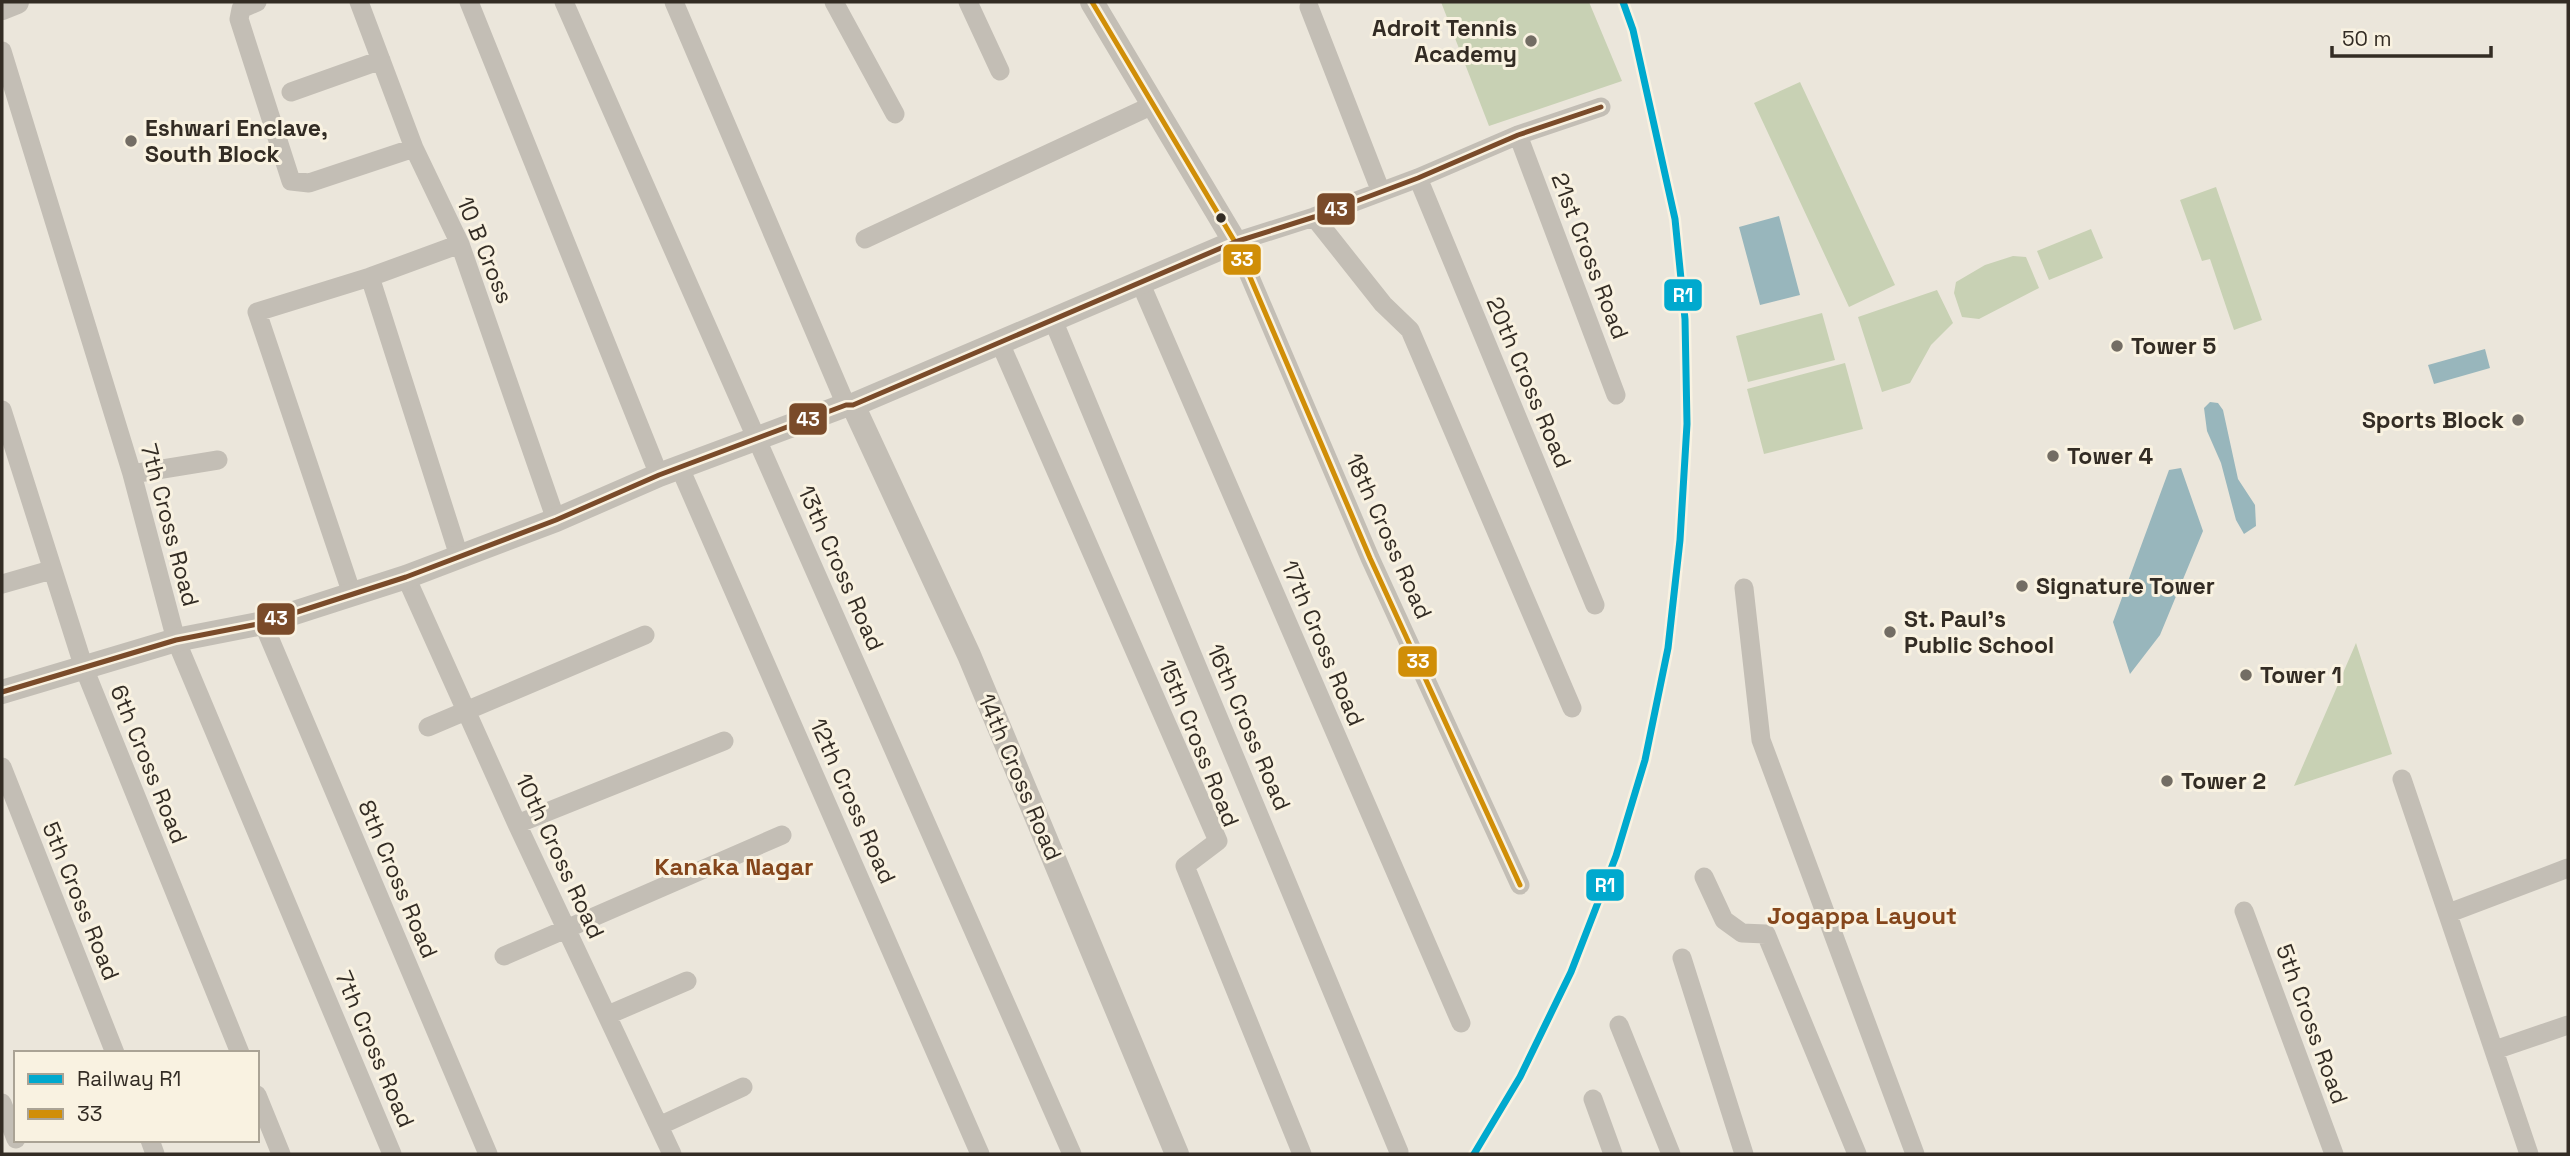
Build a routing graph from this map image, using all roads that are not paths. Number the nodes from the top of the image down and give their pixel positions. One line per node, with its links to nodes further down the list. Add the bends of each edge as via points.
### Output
1 (17, 2): 11 (street)
2 (257, 2): 20 (street, via 241,9 239,19 291,181 309,183)
3 (359, 2): 13 (street, 10 B Cross)
4 (468, 2): 36 (street, 12th Cross Road)
5 (565, 2): 34 (street, 13th Cross Road)
6 (674, 2): 32 (street)
7 (834, 2): 18 (street)
8 (968, 2): 14 (street)
9 (1091, 2): 16 (street)
10 (1309, 7): 22 (street)
11 (2, 8)
12 (2, 51): 37 (street, 7th Cross Road)
13 (381, 60): 15 (street); 20 (street, 10 B Cross)
14 (1000, 71)
15 (291, 92)
16 (1153, 105): 24 (street); 25 (street)
17 (1601, 107): 19 (street)
18 (895, 114)
19 (1518, 135): 21 (street); 31 (street, 21st Cross Road)
20 (414, 149): 26 (street, 10 B Cross)
21 (1418, 178): 22 (street); 45 (street, 20th Cross Road)
22 (1381, 192): 23 (street)
23 (1314, 217): 25 (street); 51 (street, via 1409,330)
24 (865, 239)
25 (1235, 242): 28 (street); 61 (street, 18th Cross Road, via 1370,558)
26 (460, 244): 27 (street); 38 (street, 10 B Cross)
27 (370, 277): 39 (street); 44 (street, via 257,312)
28 (1140, 282): 29 (street); 69 (street, 17th Cross Road)
29 (1053, 320): 30 (street); 81 (street, 16th Cross Road)
30 (1000, 342): 32 (street); 89 (street, 15th Cross Road, via 1217,841 1185,866)
31 (1616, 395)
32 (849, 405): 34 (street); 88 (street, 14th Cross Road, via 970,655)
33 (2, 410): 40 (street, 6th Cross Road)
34 (758, 438): 36 (street); 87 (street, 13th Cross Road)
35 (218, 460): 37 (street)
36 (669, 472): 38 (street); 86 (street, 12th Cross Road)
37 (132, 474): 48 (street, 7th Cross Road)
38 (556, 520): 39 (street)
39 (459, 556): 41 (street)
40 (51, 570): 42 (street); 49 (street, 6th Cross Road)
41 (406, 577): 44 (street); 52 (street, 10th Cross Road)
42 (2, 584)
43 (1744, 589): 94 (street, via 1761,740)
44 (352, 594): 46 (street)
45 (1595, 605)
46 (263, 623): 48 (street); 84 (street, 8th Cross Road)
47 (645, 635): 52 (street)
48 (176, 640): 49 (street); 83 (street, 7th Cross Road)
49 (84, 668): 50 (street); 74 (street, 6th Cross Road)
50 (2, 692)
51 (1572, 708)
52 (466, 709): 53 (street); 57 (street, 10th Cross Road)
53 (428, 727)
54 (724, 741): 57 (street)
55 (2, 767): 73 (street, 5th Cross Road)
56 (2402, 779): 63 (street)
57 (517, 824): 64 (street, 10th Cross Road)
58 (782, 835): 64 (street)
59 (2568, 868): 63 (street)
60 (1704, 877): 93 (street, via 1724,920 1742,933 1766,934)
61 (1520, 886)
62 (2244, 911): 95 (street, 5th Cross Road)
63 (2449, 914): 72 (street)
64 (568, 929): 65 (street); 68 (street, 10th Cross Road)
65 (504, 956)
66 (1682, 958): 92 (street)
67 (687, 981): 68 (street)
68 (608, 1015): 79 (street, 10th Cross Road)
69 (1461, 1023)
70 (2568, 1025): 72 (street)
71 (1619, 1026): 91 (street)
72 (2495, 1050): 96 (street)
73 (114, 1051)
74 (239, 1051)
75 (743, 1087): 79 (street)
76 (1593, 1099): 90 (street)
77 (259, 1100): 82 (street)
78 (2, 1103): 80 (street)
79 (659, 1126): 85 (street, 10th Cross Road)
80 (14, 1135)
81 (1399, 1152)
82 (281, 1154)
83 (392, 1154)
84 (488, 1154)
85 (672, 1154)
86 (980, 1154)
87 (1072, 1154)
88 (1177, 1154)
89 (1302, 1154)
90 (1613, 1154)
91 (1671, 1154)
92 (1745, 1154)
93 (1857, 1154)
94 (1915, 1154)
95 (2334, 1154)
96 (2529, 1154)

